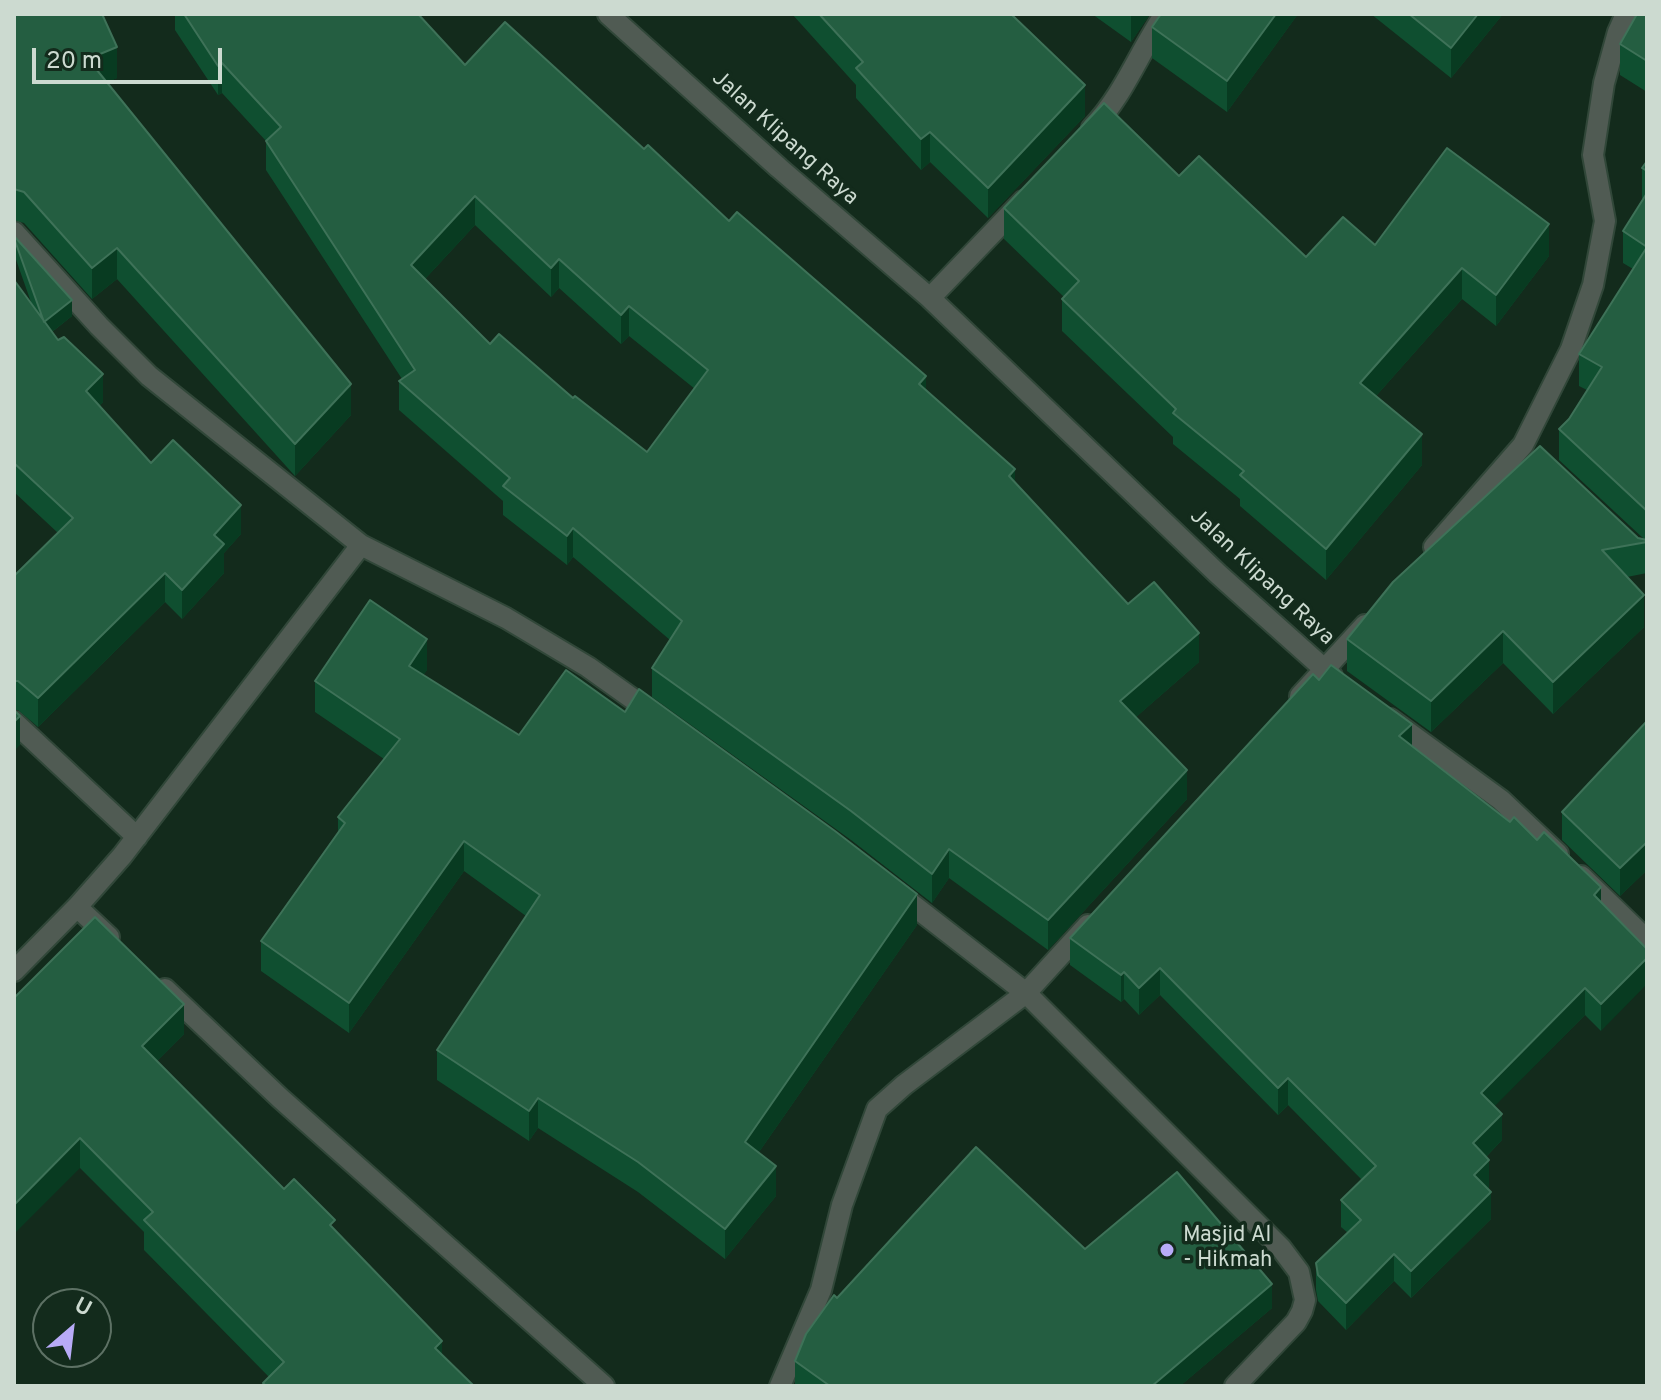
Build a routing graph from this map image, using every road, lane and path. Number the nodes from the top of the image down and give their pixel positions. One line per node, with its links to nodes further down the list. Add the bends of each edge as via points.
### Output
1 (608, 14): 7 (street, Jalan Klipang Raya)
2 (1165, 14): 4 (street, via 1113,105)
3 (1626, 14): 9 (street, via 1604,83 1593,155 1605,221 1593,285 1571,349 1528,451)
4 (1077, 144)
5 (1035, 188): 7 (street)
6 (14, 232): 8 (street, via 149,376)
7 (930, 298): 11 (street, Jalan Klipang Raya)
8 (361, 545): 16 (street, via 506,618); 17 (street)
9 (1423, 559)
10 (1374, 615): 11 (street, Jalan Klipang Raya)
11 (1324, 670): 12 (street); 14 (street)
12 (1349, 689)
13 (1374, 707): 21 (street, via 1501,800)
14 (1281, 716)
15 (14, 722): 17 (street)
16 (671, 726)
17 (137, 837): 19 (street)
18 (880, 879): 25 (street)
19 (77, 907): 22 (street); 24 (street)
20 (1100, 912): 25 (street)
21 (1647, 940)
22 (122, 949)
23 (145, 970): 26 (street, via 280,1098)
24 (14, 971)
25 (1026, 993): 27 (street, via 877,1109 842,1205 821,1290); 28 (street, via 1299,1272 1305,1300 1296,1322)
26 (604, 1386)
27 (780, 1386)
28 (1235, 1386)

